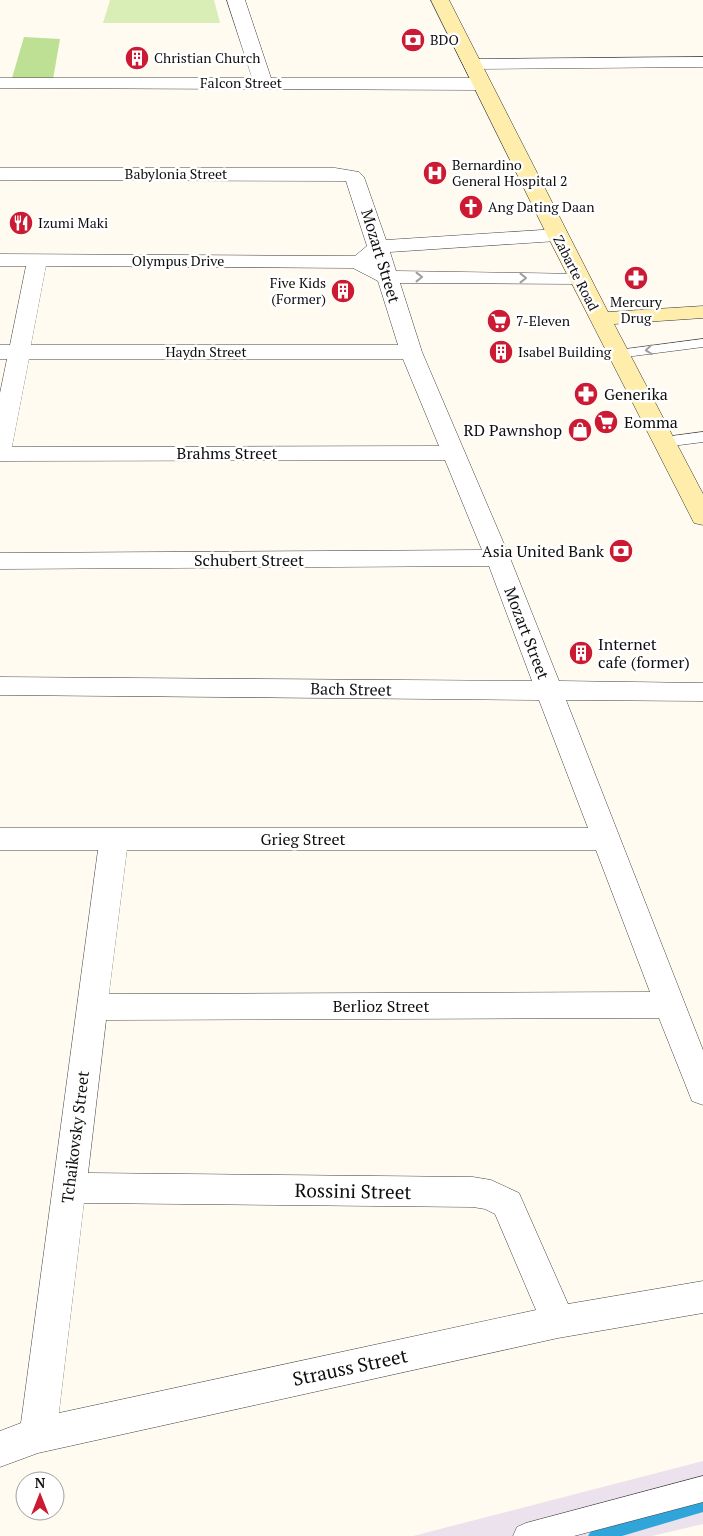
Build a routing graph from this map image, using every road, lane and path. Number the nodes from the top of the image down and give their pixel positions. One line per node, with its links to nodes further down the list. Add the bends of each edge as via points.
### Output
1 (236, 0): 6 (street)
2 (440, 0): 4 (main road, Zabarte Road)
3 (703, 62): 4 (street)
4 (472, 64): 7 (main road, Zabarte Road)
5 (0, 83): 6 (street, Falcon Street)
6 (262, 83): 7 (street, Falcon Street)
7 (482, 84): 10 (main road, Zabarte Road)
8 (0, 174): 9 (street, Babylonia Street)
9 (352, 176): 11 (street, Mozart Street, via 357,181)
10 (557, 235): 11 (street); 16 (main road, Zabarte Road)
11 (379, 247): 14 (street); 15 (street, Mozart Street)
12 (0, 260): 13 (street, Olympus Drive)
13 (37, 260): 14 (street, Olympus Drive); 20 (street)
14 (356, 262): 15 (street, Olympus Drive)
15 (387, 277): 16 (street, Olympus Drive, one-way to 16); 21 (street, Mozart Street)
16 (578, 278): 18 (main road, Zabarte Road)
17 (703, 312): 18 (main road)
18 (600, 319): 22 (main road, Zabarte Road)
19 (703, 343): 22 (lane, one-way to 22)
20 (10, 352): 21 (street, Haydn Street); 25 (street)
21 (411, 352): 26 (street, Mozart Street)
22 (618, 354): 24 (main road, Zabarte Road)
23 (703, 437): 24 (lane)
24 (664, 442): 27 (main road, Zabarte Road)
25 (0, 453): 26 (street, Brahms Street)
26 (453, 453): 28 (street, Mozart Street)
27 (703, 517)
28 (498, 558): 29 (street, Schubert Street); 31 (street, Mozart Street)
29 (0, 562)
30 (0, 686): 31 (street, Bach Street)
31 (550, 692): 32 (street, Bach Street); 35 (street, Mozart Street)
32 (703, 692)
33 (0, 839): 34 (street, Grieg Street)
34 (114, 839): 35 (street, Grieg Street); 37 (street, Tchaikovsky Street)
35 (606, 839): 36 (street, Mozart Street)
36 (670, 1005): 37 (street, Berlioz Street); 38 (street, Mozart Street)
37 (92, 1007): 39 (street, Tchaikovsky Street)
38 (703, 1091)
39 (68, 1188): 41 (street, Rossini Street, via 473,1192 492,1195 507,1204); 42 (street, Tchaikovsky Street)
40 (703, 1297): 41 (street, Strauss Street)
41 (558, 1322): 42 (street, Strauss Street)
42 (38, 1436): 43 (street, Strauss Street)
43 (0, 1449)
44 (703, 1489): 45 (lane)
45 (526, 1536)

